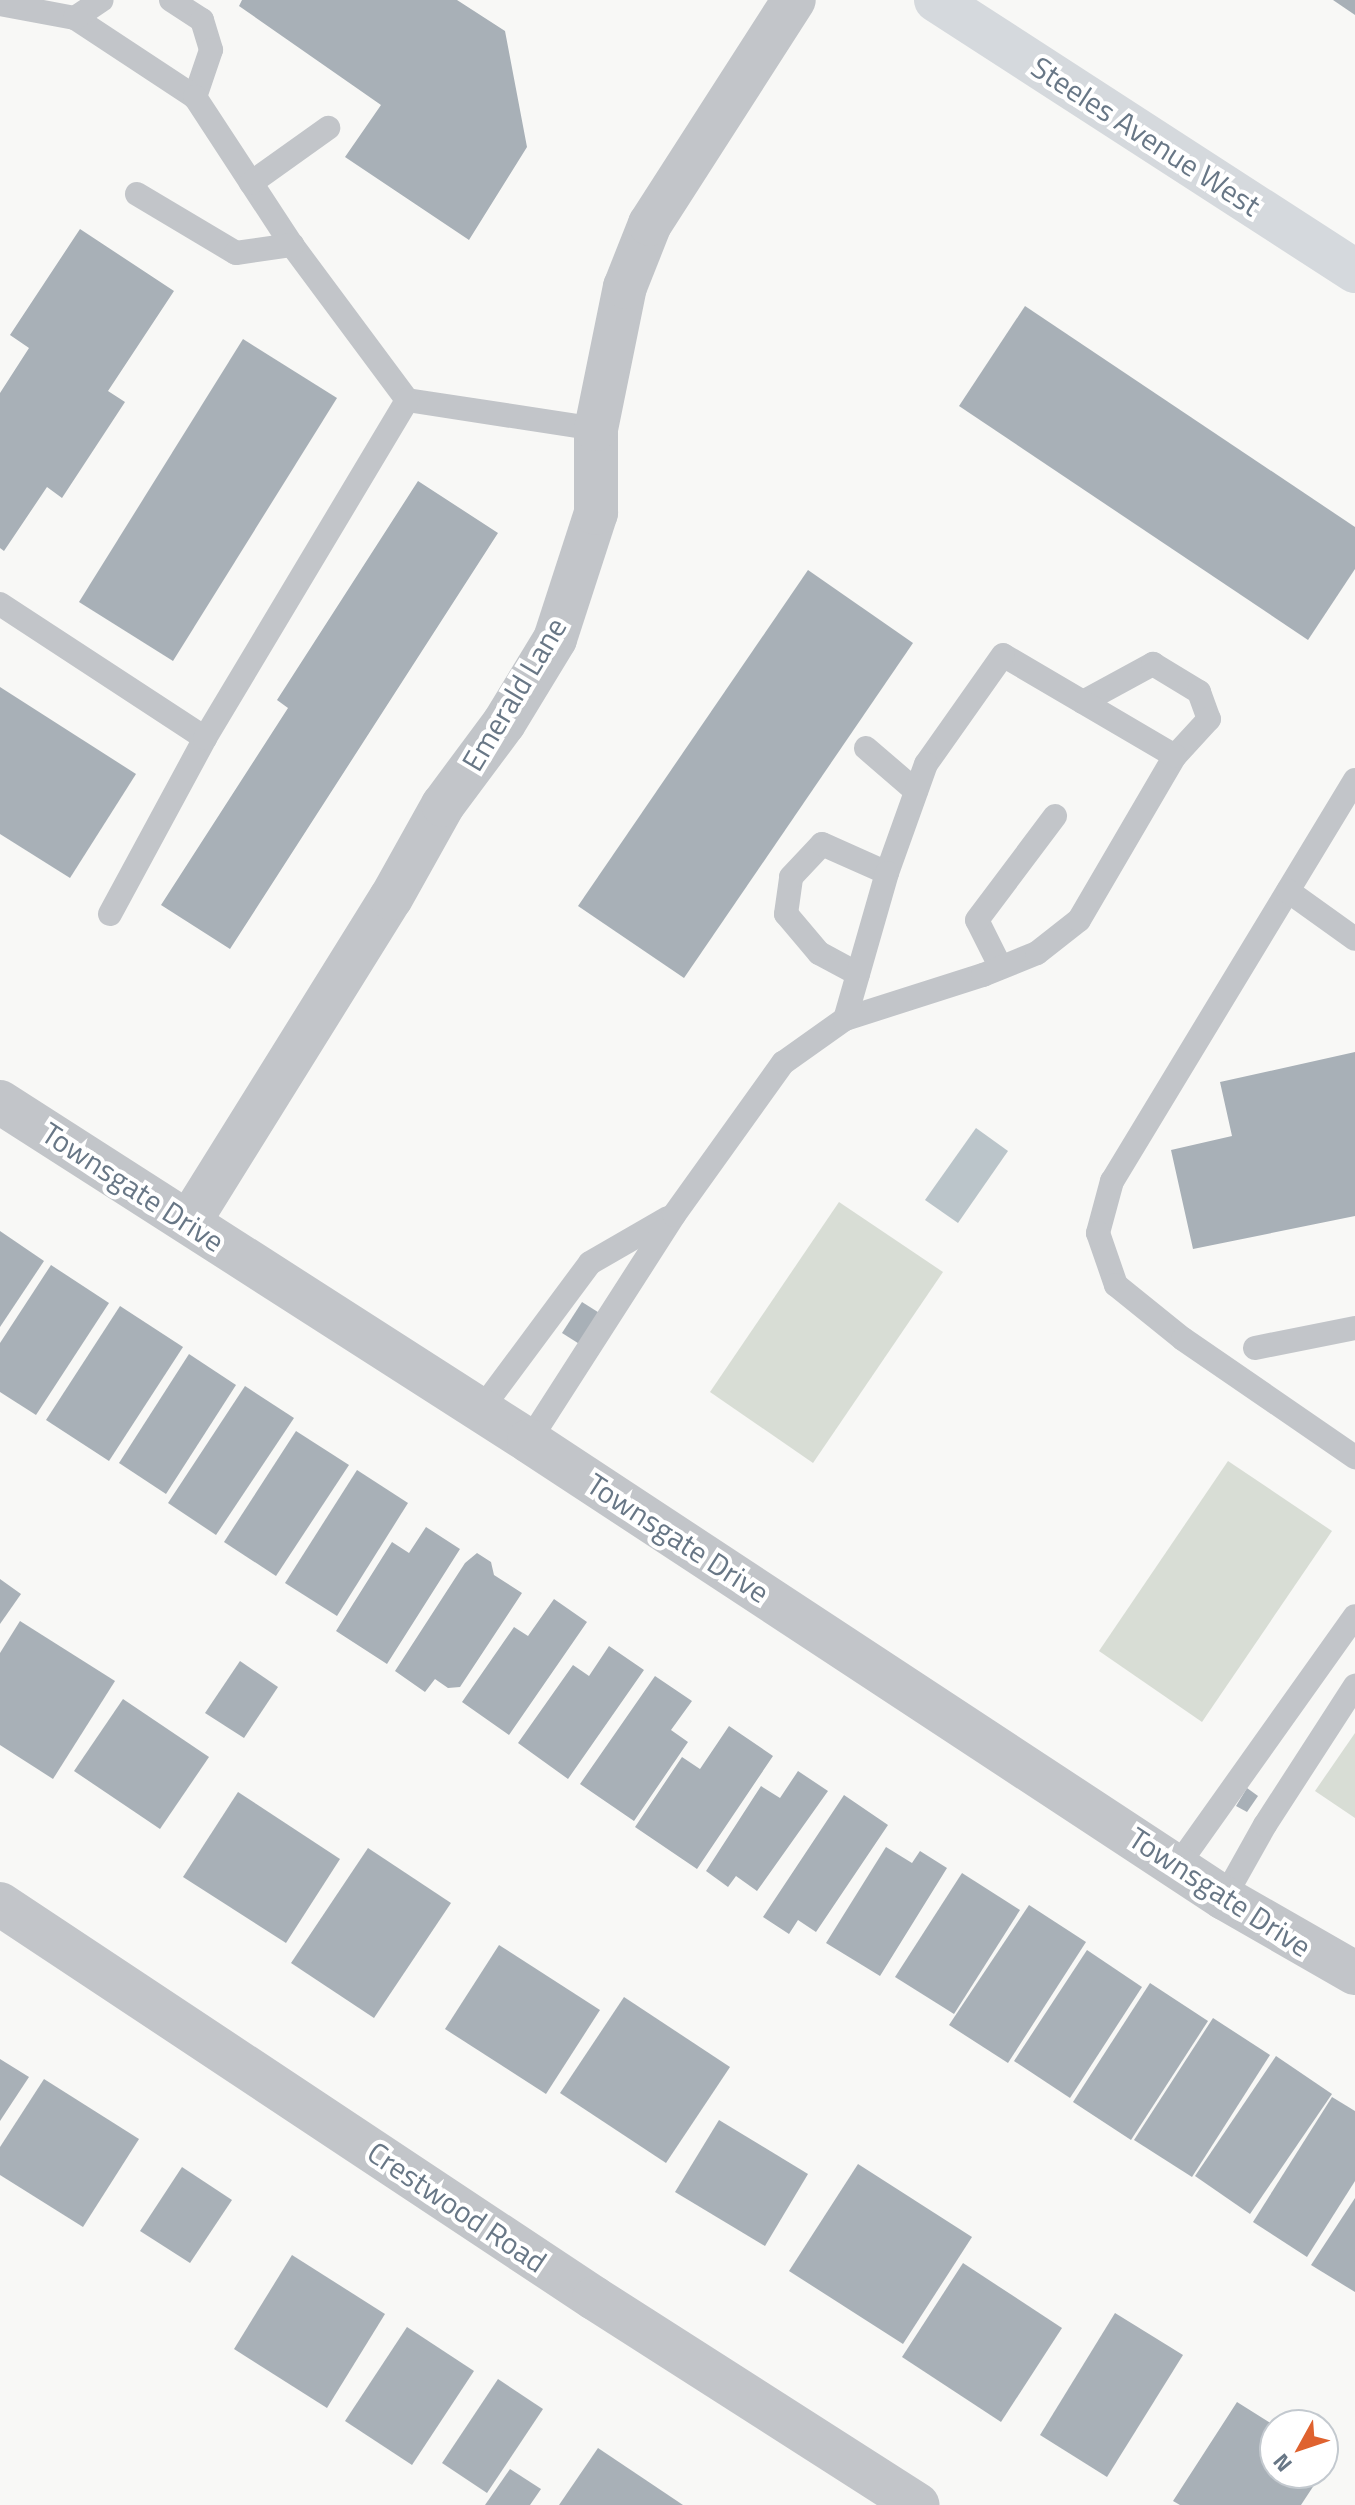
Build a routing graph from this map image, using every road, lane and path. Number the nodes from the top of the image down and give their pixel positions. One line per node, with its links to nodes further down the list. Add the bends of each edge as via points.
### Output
1 (102, 0): 6 (lane)
2 (171, 0): 7 (lane, via 202,20 211,50)
3 (794, 0): 14 (street, Emerald Lane, via 650,224 625,287)
4 (936, 0): 12 (main road, Steeles Avenue West)
5 (8, 3): 6 (lane)
6 (75, 18): 7 (lane)
7 (195, 97): 9 (lane)
8 (328, 128): 9 (lane)
9 (251, 183): 11 (lane)
10 (137, 194): 11 (lane, via 236,253)
11 (292, 245): 13 (lane)
12 (1355, 271)
13 (407, 400): 14 (lane); 17 (lane)
14 (596, 429): 32 (street, Emerald Lane, via 596,513 555,639 504,723 443,805)
15 (0, 604): 17 (lane)
16 (1083, 702): 19 (lane); 19 (lane, via 1153,664 1199,692 1209,719); 21 (lane, via 1003,655 926,764)
17 (205, 738): 25 (lane)
18 (866, 748): 21 (lane)
19 (1175, 756): 27 (lane, via 1079,920 1037,953)
20 (1355, 780): 24 (lane)
21 (916, 791): 23 (lane)
22 (1055, 816): 27 (lane, via 977,920)
23 (887, 873): 28 (lane); 28 (lane, via 822,844 791,877 786,914 819,953)
24 (1288, 891): 26 (lane); 37 (lane, via 1112,1181 1098,1233 1116,1285 1183,1339)
25 (110, 914)
26 (1355, 939)
27 (1000, 966): 29 (lane)
28 (858, 974): 29 (lane)
29 (845, 1019): 31 (lane, via 783,1063)
30 (0, 1102): 32 (street, Townsgate Drive)
31 (674, 1215): 35 (lane, via 590,1263); 36 (lane)
32 (189, 1222): 35 (street, Townsgate Drive)
33 (1355, 1328): 34 (lane)
34 (1255, 1348)
35 (480, 1411): 36 (street, Townsgate Drive)
36 (529, 1441): 40 (street, Townsgate Drive)
37 (1355, 1457)
38 (1355, 1616): 40 (lane)
39 (1355, 1686): 41 (lane)
40 (1178, 1865): 41 (street, Townsgate Drive)
41 (1224, 1898): 43 (street, Townsgate Drive)
42 (0, 1904): 44 (street, Crestwood Road, via 594,2298)
43 (1355, 1973)
44 (918, 2505)

